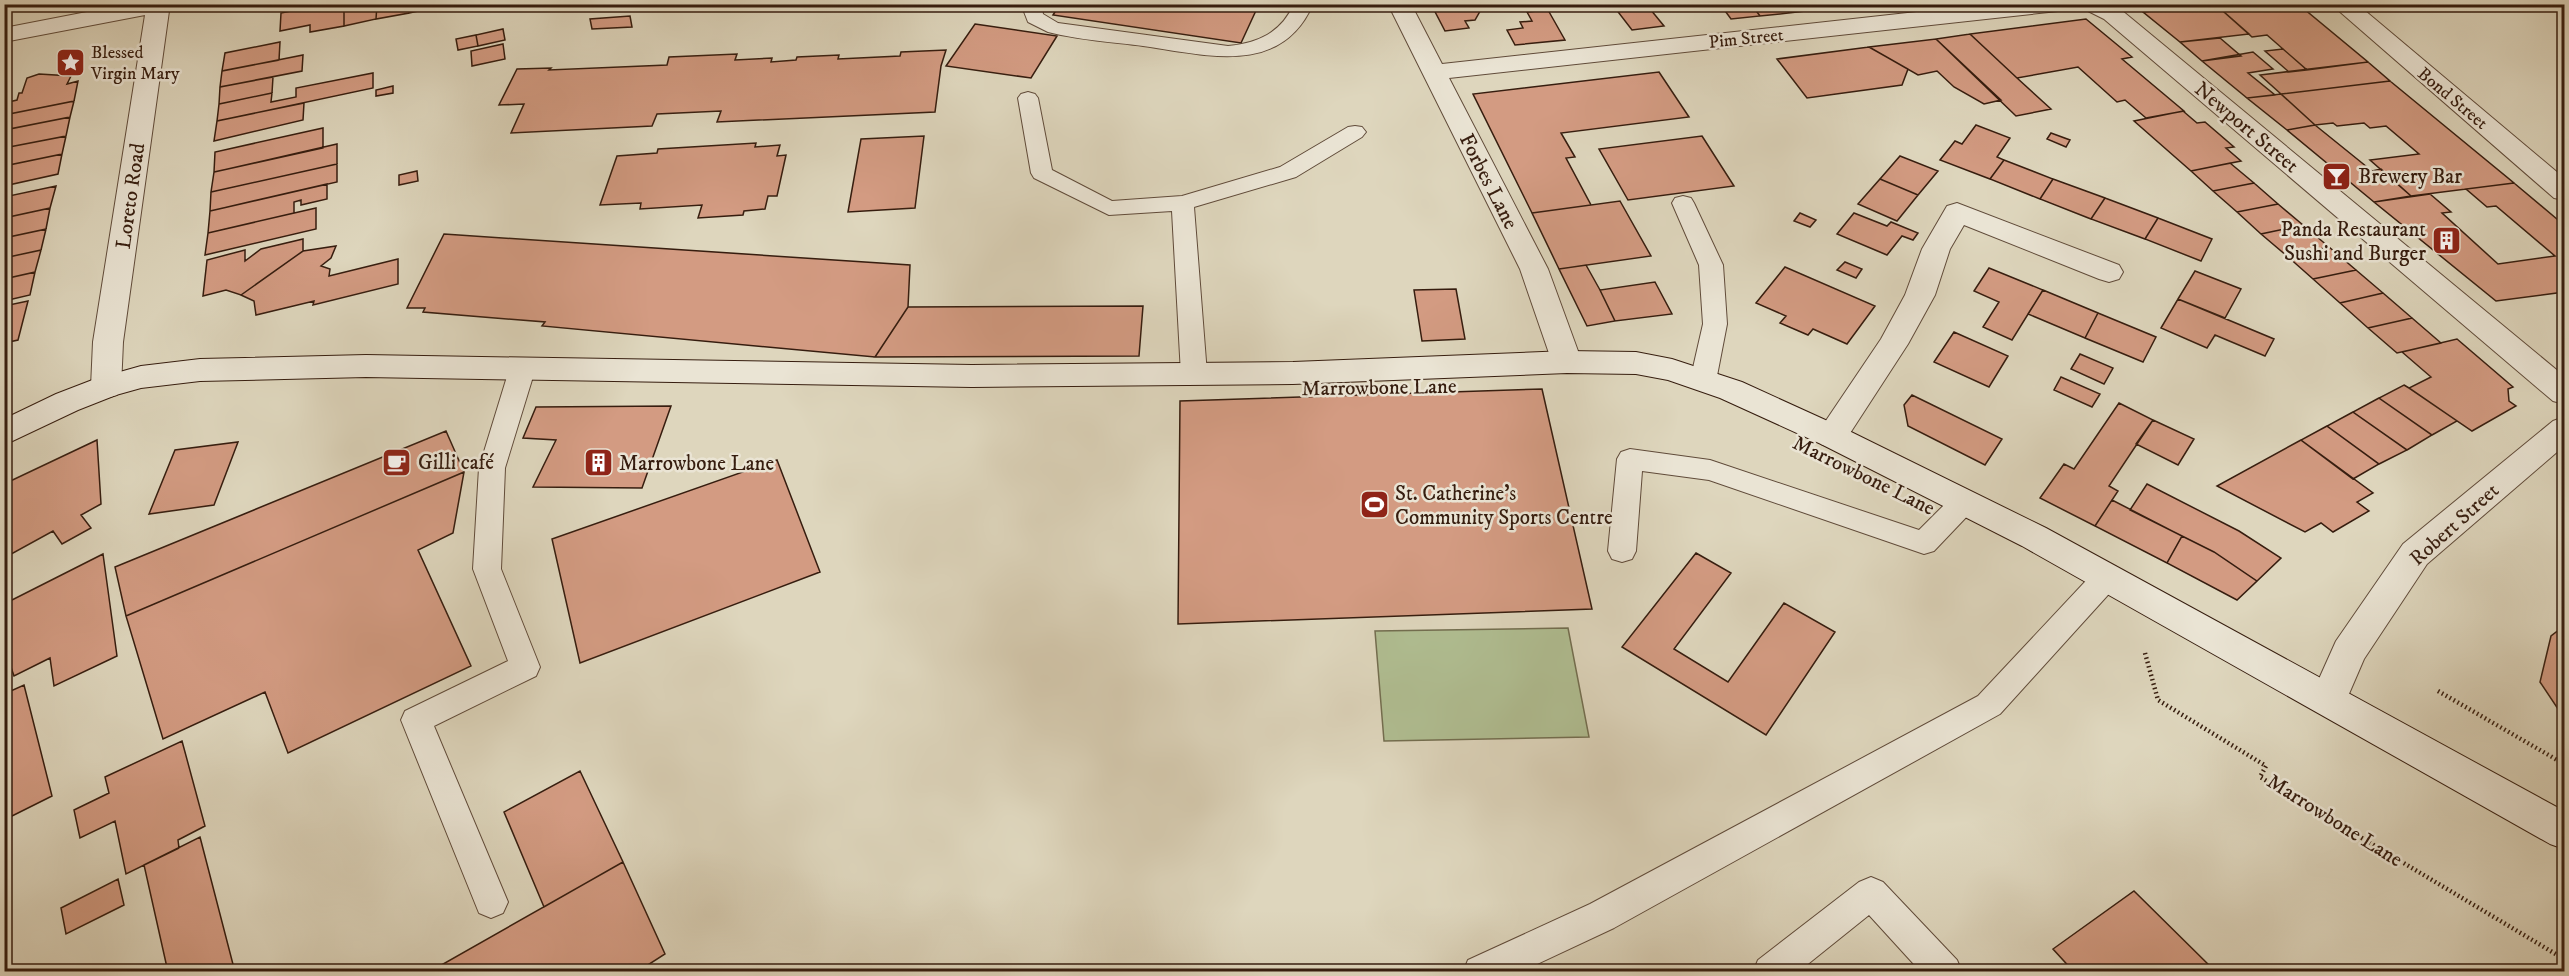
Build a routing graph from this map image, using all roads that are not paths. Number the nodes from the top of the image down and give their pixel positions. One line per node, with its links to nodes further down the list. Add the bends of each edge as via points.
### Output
1 (1031, 4): 2 (lane, via 1038,22 1055,28 1228,52 1249,51 1280,38 1299,19)
2 (1304, 4)
3 (1399, 4): 9 (street, Forbes Lane)
4 (2058, 4): 9 (street, Pim Street)
5 (2092, 4): 21 (street, Newport Street, via 2112,14)
6 (2342, 4): 12 (street, Bond Street)
7 (163, 5): 8 (street); 20 (street, Loreto Road, via 108,342)
8 (4, 35)
9 (1434, 72): 16 (street, Forbes Lane, via 1534,269)
10 (1028, 98): 13 (lane, via 1042,173 1109,208)
11 (1355, 132): 13 (lane, via 1288,172)
12 (2565, 192)
13 (1183, 203): 18 (lane)
14 (1683, 203): 19 (lane, via 1711,264 1715,324)
15 (2109, 272): 24 (street, via 1957,212 1893,344)
16 (1567, 362): 18 (street, Marrowbone Lane); 19 (street, Marrowbone Lane, via 1636,363)
17 (522, 370): 18 (street, Marrowbone Lane, via 972,376); 20 (street, Marrowbone Lane, via 366,366 200,370 141,377); 30 (lane, via 492,468 487,569 525,667 416,720)
18 (1194, 374)
19 (1703, 381): 24 (street, Marrowbone Lane)
20 (106, 387): 23 (street, Marrowbone Lane)
21 (2565, 393)
22 (2565, 429): 28 (street, Robert Street, via 2415,554 2349,652)
23 (4, 433)
24 (1832, 436): 25 (street, Marrowbone Lane)
25 (1964, 502): 26 (lane, via 1924,543 1710,470 1630,459); 27 (street, Marrowbone Lane)
26 (1622, 551)
27 (2107, 577): 28 (street, Marrowbone Lane); 31 (lane, via 1989,705 1602,916)
28 (2329, 699): 29 (street, Marrowbone Lane)
29 (2565, 831)
30 (491, 902)
31 (1480, 972)
32 (1770, 972): 33 (lane, via 1871,893)
33 (1946, 972)

